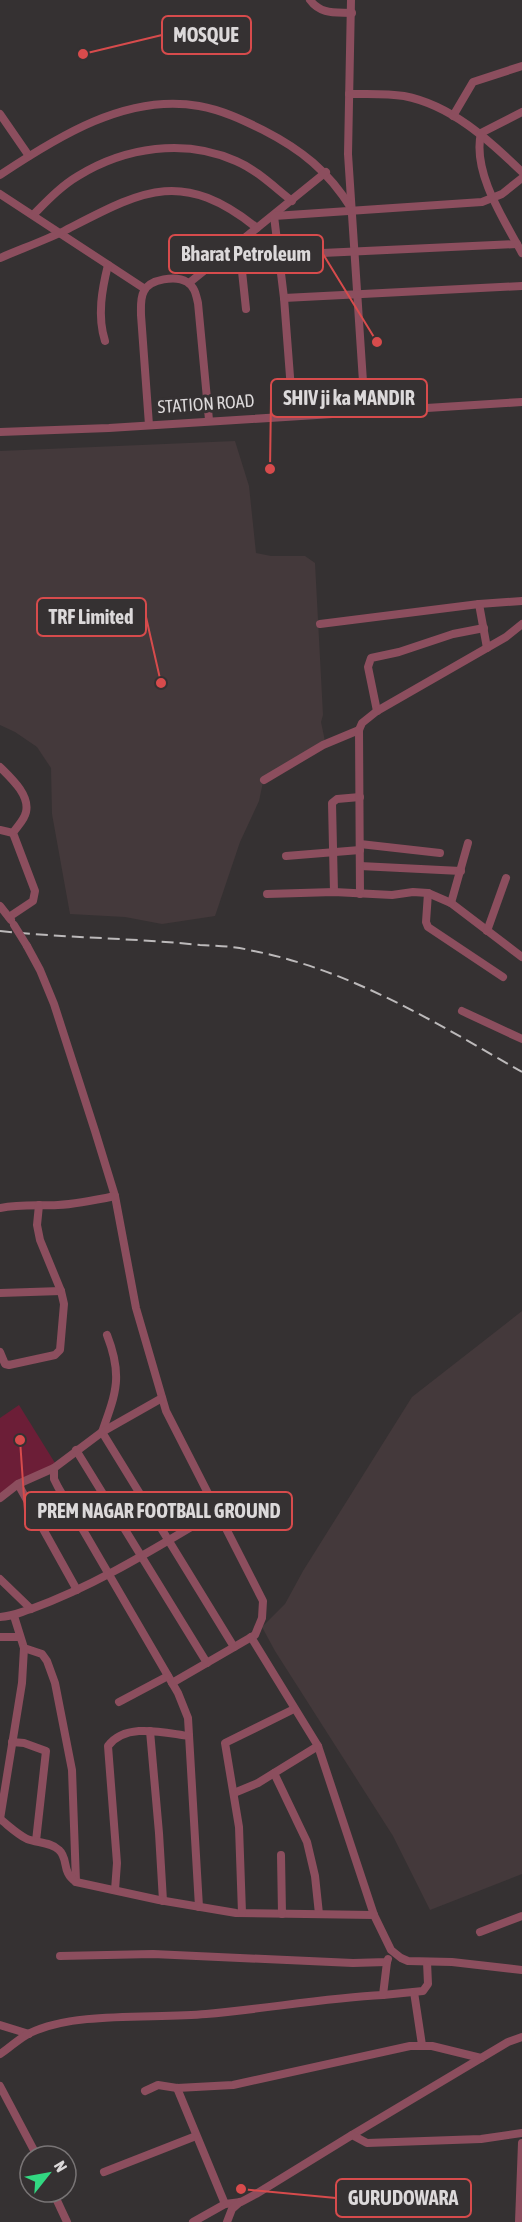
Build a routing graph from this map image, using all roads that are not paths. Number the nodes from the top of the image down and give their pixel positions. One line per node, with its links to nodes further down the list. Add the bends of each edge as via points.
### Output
1 (310, 0): 3 (street, via 325,12)
2 (351, 0): 3 (street)
3 (352, 13): 5 (street)
4 (522, 66): 8 (street, via 473,82)
5 (349, 94): 8 (street, via 404,96); 18 (street, via 348,154)
6 (522, 112): 9 (street)
7 (0, 114): 10 (street)
8 (453, 116): 9 (street)
9 (481, 133): 12 (street); 16 (street, via 479,157)
10 (29, 156): 11 (street, via 97,120 165,104 199,106 234,115 273,135); 13 (street)
11 (326, 172): 17 (street); 18 (street)
12 (522, 172)
13 (0, 175)
14 (522, 178): 16 (street)
15 (0, 194): 19 (street)
16 (494, 199): 18 (street); 24 (street)
17 (292, 201): 19 (street, via 238,162 186,147 122,155 101,163 76,177); 20 (street)
18 (353, 210): 20 (street); 25 (street)
19 (33, 215): 22 (street)
20 (274, 216): 21 (street); 26 (street)
21 (257, 228): 22 (street, via 210,198 160,191 118,203); 23 (street)
22 (60, 233): 27 (street); 28 (street)
23 (239, 243): 29 (street); 34 (street)
24 (520, 249): 25 (street)
25 (354, 252): 26 (street); 32 (street)
26 (279, 255): 33 (street)
27 (0, 258)
28 (108, 265): 31 (street); 35 (street, via 101,294)
29 (189, 283): 31 (street, via 165,280); 39 (street, via 198,303)
30 (522, 286): 32 (street)
31 (145, 289): 40 (street, via 141,315)
32 (357, 294): 33 (street); 37 (street)
33 (284, 298): 38 (street)
34 (246, 309)
35 (105, 341)
36 (522, 402): 37 (street, STATION ROAD)
37 (365, 411): 38 (street, STATION ROAD)
38 (293, 416): 39 (street, STATION ROAD)
39 (209, 420): 40 (street, STATION ROAD)
40 (149, 425): 41 (street, STATION ROAD)
41 (0, 432)
42 (522, 600): 43 (street)
43 (479, 603): 44 (street); 46 (street)
44 (320, 624)
45 (522, 624): 47 (street)
46 (484, 628): 47 (street); 48 (street, via 370,658 368,667)
47 (487, 648): 48 (street)
48 (377, 711): 49 (street)
49 (359, 730): 51 (street, via 323,745); 52 (street)
50 (0, 767): 54 (street, via 26,803 26,812)
51 (264, 780)
52 (360, 797): 56 (street); 57 (street, via 332,803)
53 (0, 831): 54 (street)
54 (13, 833): 69 (street, via 35,897)
55 (468, 843): 61 (street)
56 (360, 847): 57 (street); 58 (street); 60 (street)
57 (332, 853): 59 (street); 63 (street)
58 (440, 853)
59 (286, 855)
60 (360, 867): 61 (street); 66 (street)
61 (461, 871): 67 (street)
62 (506, 878): 70 (street)
63 (333, 892): 65 (street); 66 (street)
64 (428, 893): 66 (street); 67 (street); 72 (street, via 428,927)
65 (267, 894)
66 (360, 894)
67 (451, 903): 70 (street)
68 (0, 906): 69 (street)
69 (9, 917): 75 (street, bridge, via 40,970 54,1004)
70 (487, 931): 71 (street)
71 (522, 957)
72 (503, 977)
73 (462, 1011): 74 (street)
74 (522, 1039)
75 (115, 1196): 76 (street); 82 (street, via 136,1308)
76 (39, 1205): 77 (street); 78 (street, via 40,1240)
77 (0, 1208)
78 (61, 1291): 79 (street); 81 (street, via 64,1304 58,1353 9,1365)
79 (0, 1293)
80 (107, 1335): 83 (street, via 117,1383)
81 (0, 1352)
82 (162, 1398): 83 (street); 88 (street)
83 (102, 1432): 84 (street); 89 (street)
84 (76, 1450): 85 (street); 90 (street)
85 (54, 1468): 86 (street); 91 (street, via 54,1479)
86 (18, 1484): 87 (street); 93 (street)
87 (0, 1498)
88 (218, 1511): 89 (street); 99 (street, via 263,1601 262,1618)
89 (168, 1540): 90 (street); 100 (street)
90 (140, 1555): 91 (street); 102 (street)
91 (109, 1576): 93 (street); 103 (street)
92 (0, 1579): 94 (street)
93 (77, 1590): 94 (street)
94 (30, 1609): 95 (street)
95 (14, 1616): 96 (street); 98 (street)
96 (0, 1617)
97 (0, 1637): 98 (street)
98 (19, 1637): 101 (street)
99 (251, 1637): 100 (street); 105 (street)
100 (234, 1647): 102 (street)
101 (24, 1648): 108 (street); 115 (street, via 42,1654 55,1683 72,1770)
102 (207, 1663): 103 (street)
103 (170, 1679): 104 (street); 107 (street, via 188,1718)
104 (119, 1702)
105 (294, 1709): 109 (street); 111 (street, via 225,1743)
106 (150, 1731): 107 (street); 116 (street, via 134,1730 108,1746 117,1863); 117 (street)
107 (189, 1736): 118 (street)
108 (12, 1742): 112 (street); 113 (street, via 46,1751)
109 (318, 1746): 110 (street); 122 (street)
110 (274, 1773): 111 (street); 121 (street, via 307,1842)
111 (234, 1793): 119 (street)
112 (0, 1819): 113 (street)
113 (36, 1841): 115 (street, via 62,1852 65,1869)
114 (281, 1855): 120 (street)
115 (76, 1881): 116 (street)
116 (115, 1890): 117 (street)
117 (163, 1901): 118 (street)
118 (199, 1907): 119 (street)
119 (242, 1913): 120 (street)
120 (282, 1914): 121 (street)
121 (319, 1914): 122 (street)
122 (374, 1915): 125 (street)
123 (522, 1916): 124 (street)
124 (480, 1932)
125 (392, 1950): 127 (street); 128 (street, via 408,1961)
126 (60, 1956): 127 (street, via 153,1954)
127 (387, 1962): 131 (street)
128 (427, 1962): 129 (street); 130 (street, via 426,1989)
129 (522, 1970)
130 (414, 1992): 131 (street); 135 (street)
131 (383, 1995): 133 (street, via 205,2015 86,2020)
132 (0, 2025): 133 (street)
133 (29, 2034): 136 (street)
134 (522, 2037): 137 (street)
135 (423, 2045): 137 (street); 139 (street, via 233,2085)
136 (0, 2054)
137 (481, 2058): 142 (street)
138 (0, 2086): 145 (street)
139 (177, 2088): 140 (street, via 158,2085); 143 (street)
140 (145, 2091)
141 (522, 2133): 142 (street, via 481,2139 367,2143)
142 (352, 2135): 147 (street)
143 (196, 2136): 146 (street); 149 (street)
144 (522, 2143): 153 (street)
145 (31, 2144)
146 (104, 2172)
147 (241, 2202): 149 (street); 152 (street)
148 (59, 2204): 150 (street)
149 (225, 2204): 151 (street)
150 (67, 2222)
151 (193, 2222)
152 (227, 2222)
153 (519, 2222)

